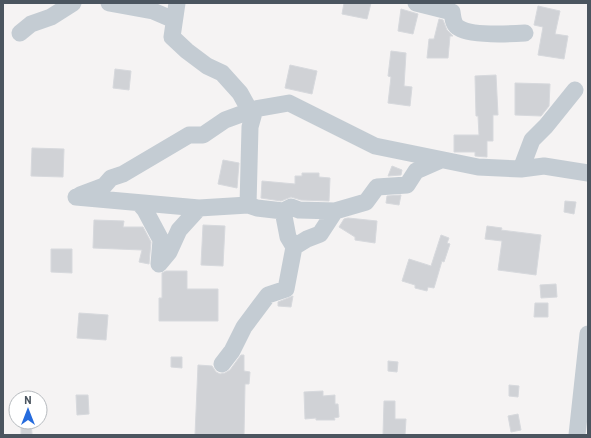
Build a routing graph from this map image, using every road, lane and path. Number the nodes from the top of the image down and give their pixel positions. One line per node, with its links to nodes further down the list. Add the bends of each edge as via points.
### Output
1 (73, 3): 6 (street)
2 (109, 3): 5 (street, via 153,11)
3 (177, 3): 5 (street)
4 (417, 3): 7 (street, via 452,12 453,22 459,28 472,32)
5 (174, 20): 9 (street, via 172,37 207,66 222,73)
6 (20, 33)
7 (525, 33)
8 (575, 90): 11 (street, via 532,140)
9 (252, 110): 10 (street, via 289,103 375,146); 13 (street, via 225,120 203,135 189,135 123,174 111,178 104,186 76,197); 14 (street)
10 (441, 160): 11 (street, via 478,167); 17 (street, via 416,171 406,185 378,187 366,202)
11 (521, 169): 12 (street, via 544,166)
12 (588, 172)
13 (139, 202): 15 (street); 15 (street, via 161,240 159,264 169,252 180,230)
14 (248, 205): 15 (street); 16 (street)
15 (199, 208)
16 (283, 211): 17 (street, via 291,207 299,210); 18 (street, via 288,238)
17 (335, 211): 18 (street, via 320,234)
18 (294, 247): 20 (street, via 286,289 268,295)
19 (588, 334): 21 (street)
20 (222, 364)
21 (577, 435)

